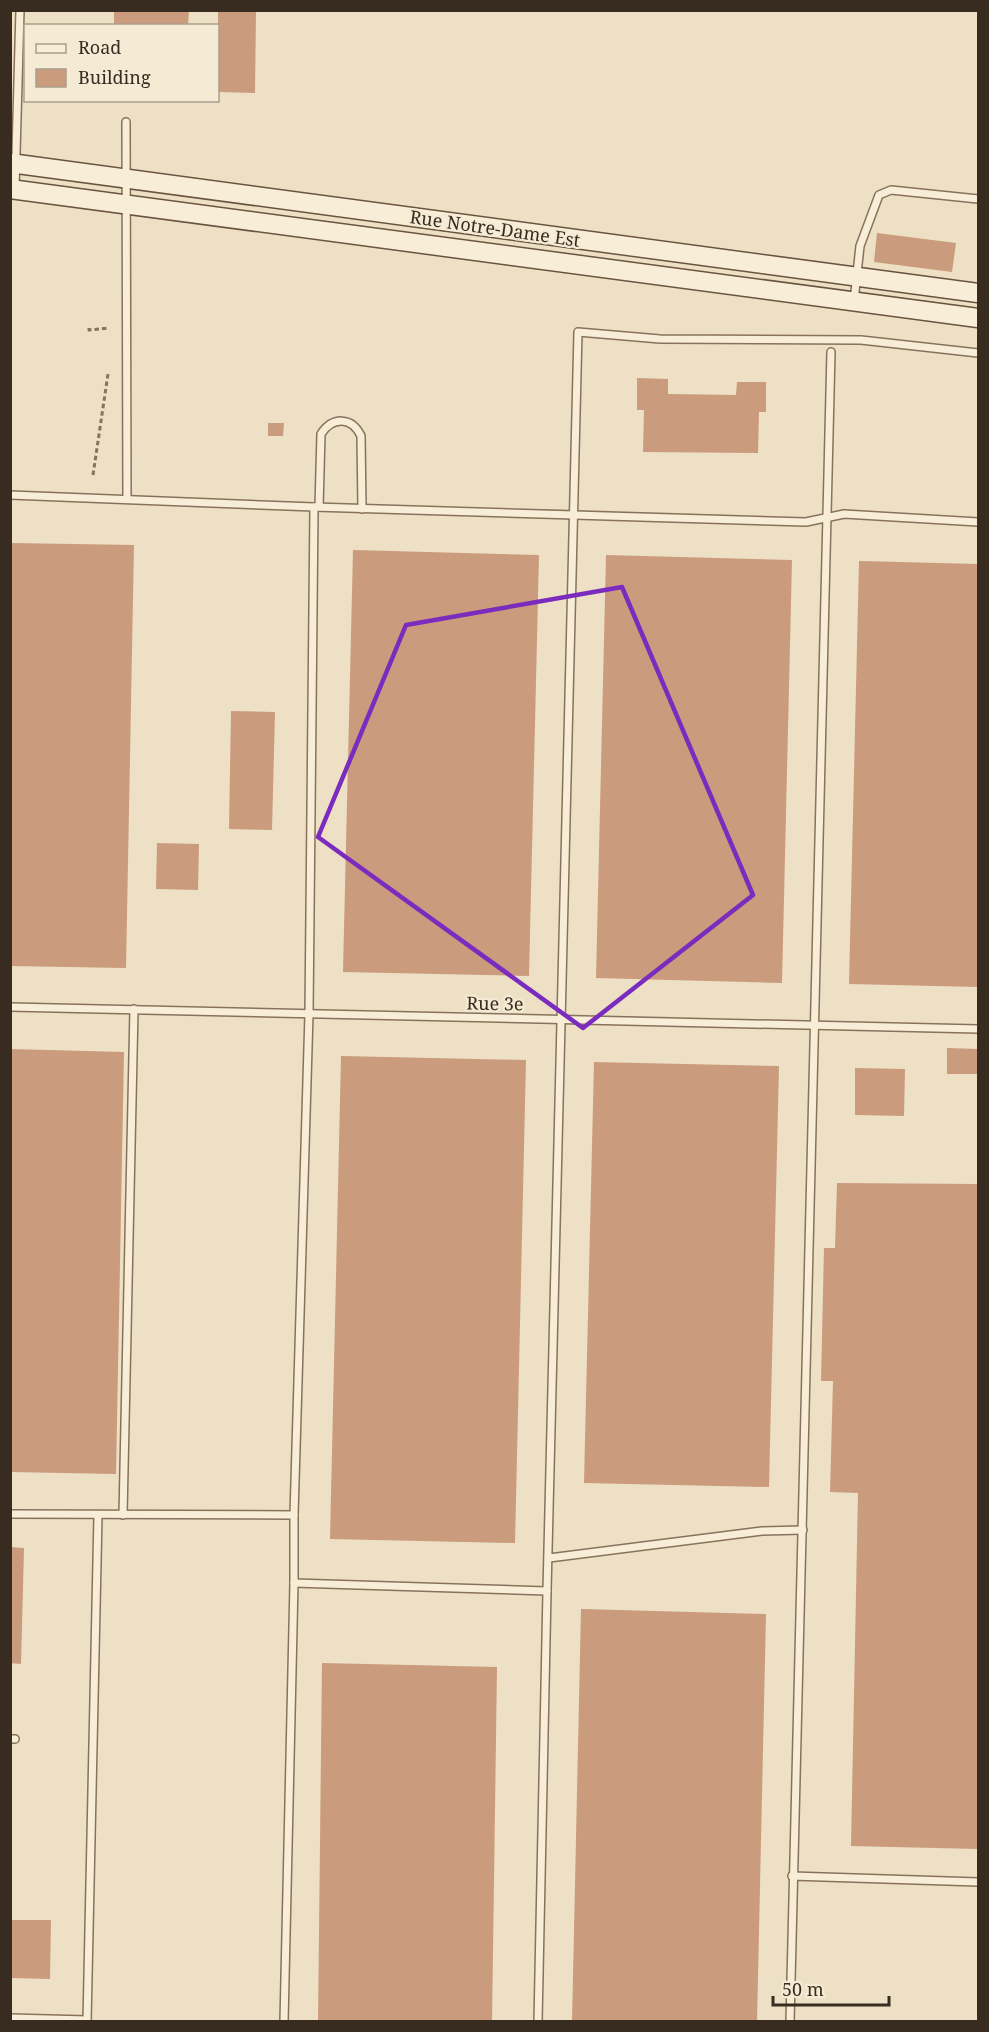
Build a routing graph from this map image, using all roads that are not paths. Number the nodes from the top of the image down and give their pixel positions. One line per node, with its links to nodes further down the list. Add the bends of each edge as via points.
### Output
1 (20, 10): 3 (lane)
2 (126, 122): 4 (lane)
3 (13, 163): 4 (main road, Rue Notre-Dame Est); 5 (lane)
4 (126, 179): 7 (lane); 8 (main road, Rue Notre-Dame Est)
5 (13, 189): 7 (main road, Rue Notre-Dame Est)
6 (978, 199): 8 (lane, via 891,190 879,195 860,246)
7 (126, 204): 10 (main road, Rue Notre-Dame Est); 15 (lane)
8 (856, 276): 9 (main road, Rue Notre-Dame Est); 10 (lane)
9 (978, 293)
10 (854, 301): 11 (main road, Rue Notre-Dame Est)
11 (978, 318)
12 (831, 352): 19 (lane)
13 (978, 353): 18 (lane, via 861,340 660,339 578,332)
14 (10, 495): 15 (lane)
15 (127, 499): 16 (lane)
16 (316, 507): 17 (lane); 17 (lane, via 321,434 326,427 341,421 357,427 361,436); 23 (lane)
17 (362, 508): 18 (lane)
18 (574, 513): 19 (lane, via 806,522); 24 (lane)
19 (827, 518): 20 (lane, via 844,514); 25 (lane)
20 (978, 522)
21 (10, 1007): 22 (lane, Rue 3e)
22 (134, 1009): 23 (lane, Rue 3e); 29 (lane)
23 (309, 1014): 24 (lane, Rue 3e); 30 (lane)
24 (562, 1020): 25 (lane, Rue 3e); 32 (lane)
25 (814, 1026): 26 (lane, Rue 3e); 31 (lane)
26 (978, 1029)
27 (10, 1514): 28 (lane)
28 (98, 1515): 29 (lane); 38 (lane)
29 (123, 1515): 30 (lane)
30 (294, 1515): 33 (lane)
31 (803, 1530): 32 (lane, via 762,1531); 35 (lane)
32 (549, 1558): 34 (lane)
33 (294, 1583): 34 (lane); 39 (lane)
34 (547, 1591): 40 (lane)
35 (792, 1876): 36 (lane); 41 (lane)
36 (978, 1882)
37 (10, 2018): 38 (lane)
38 (87, 2021)
39 (284, 2022)
40 (538, 2022)
41 (790, 2022)

